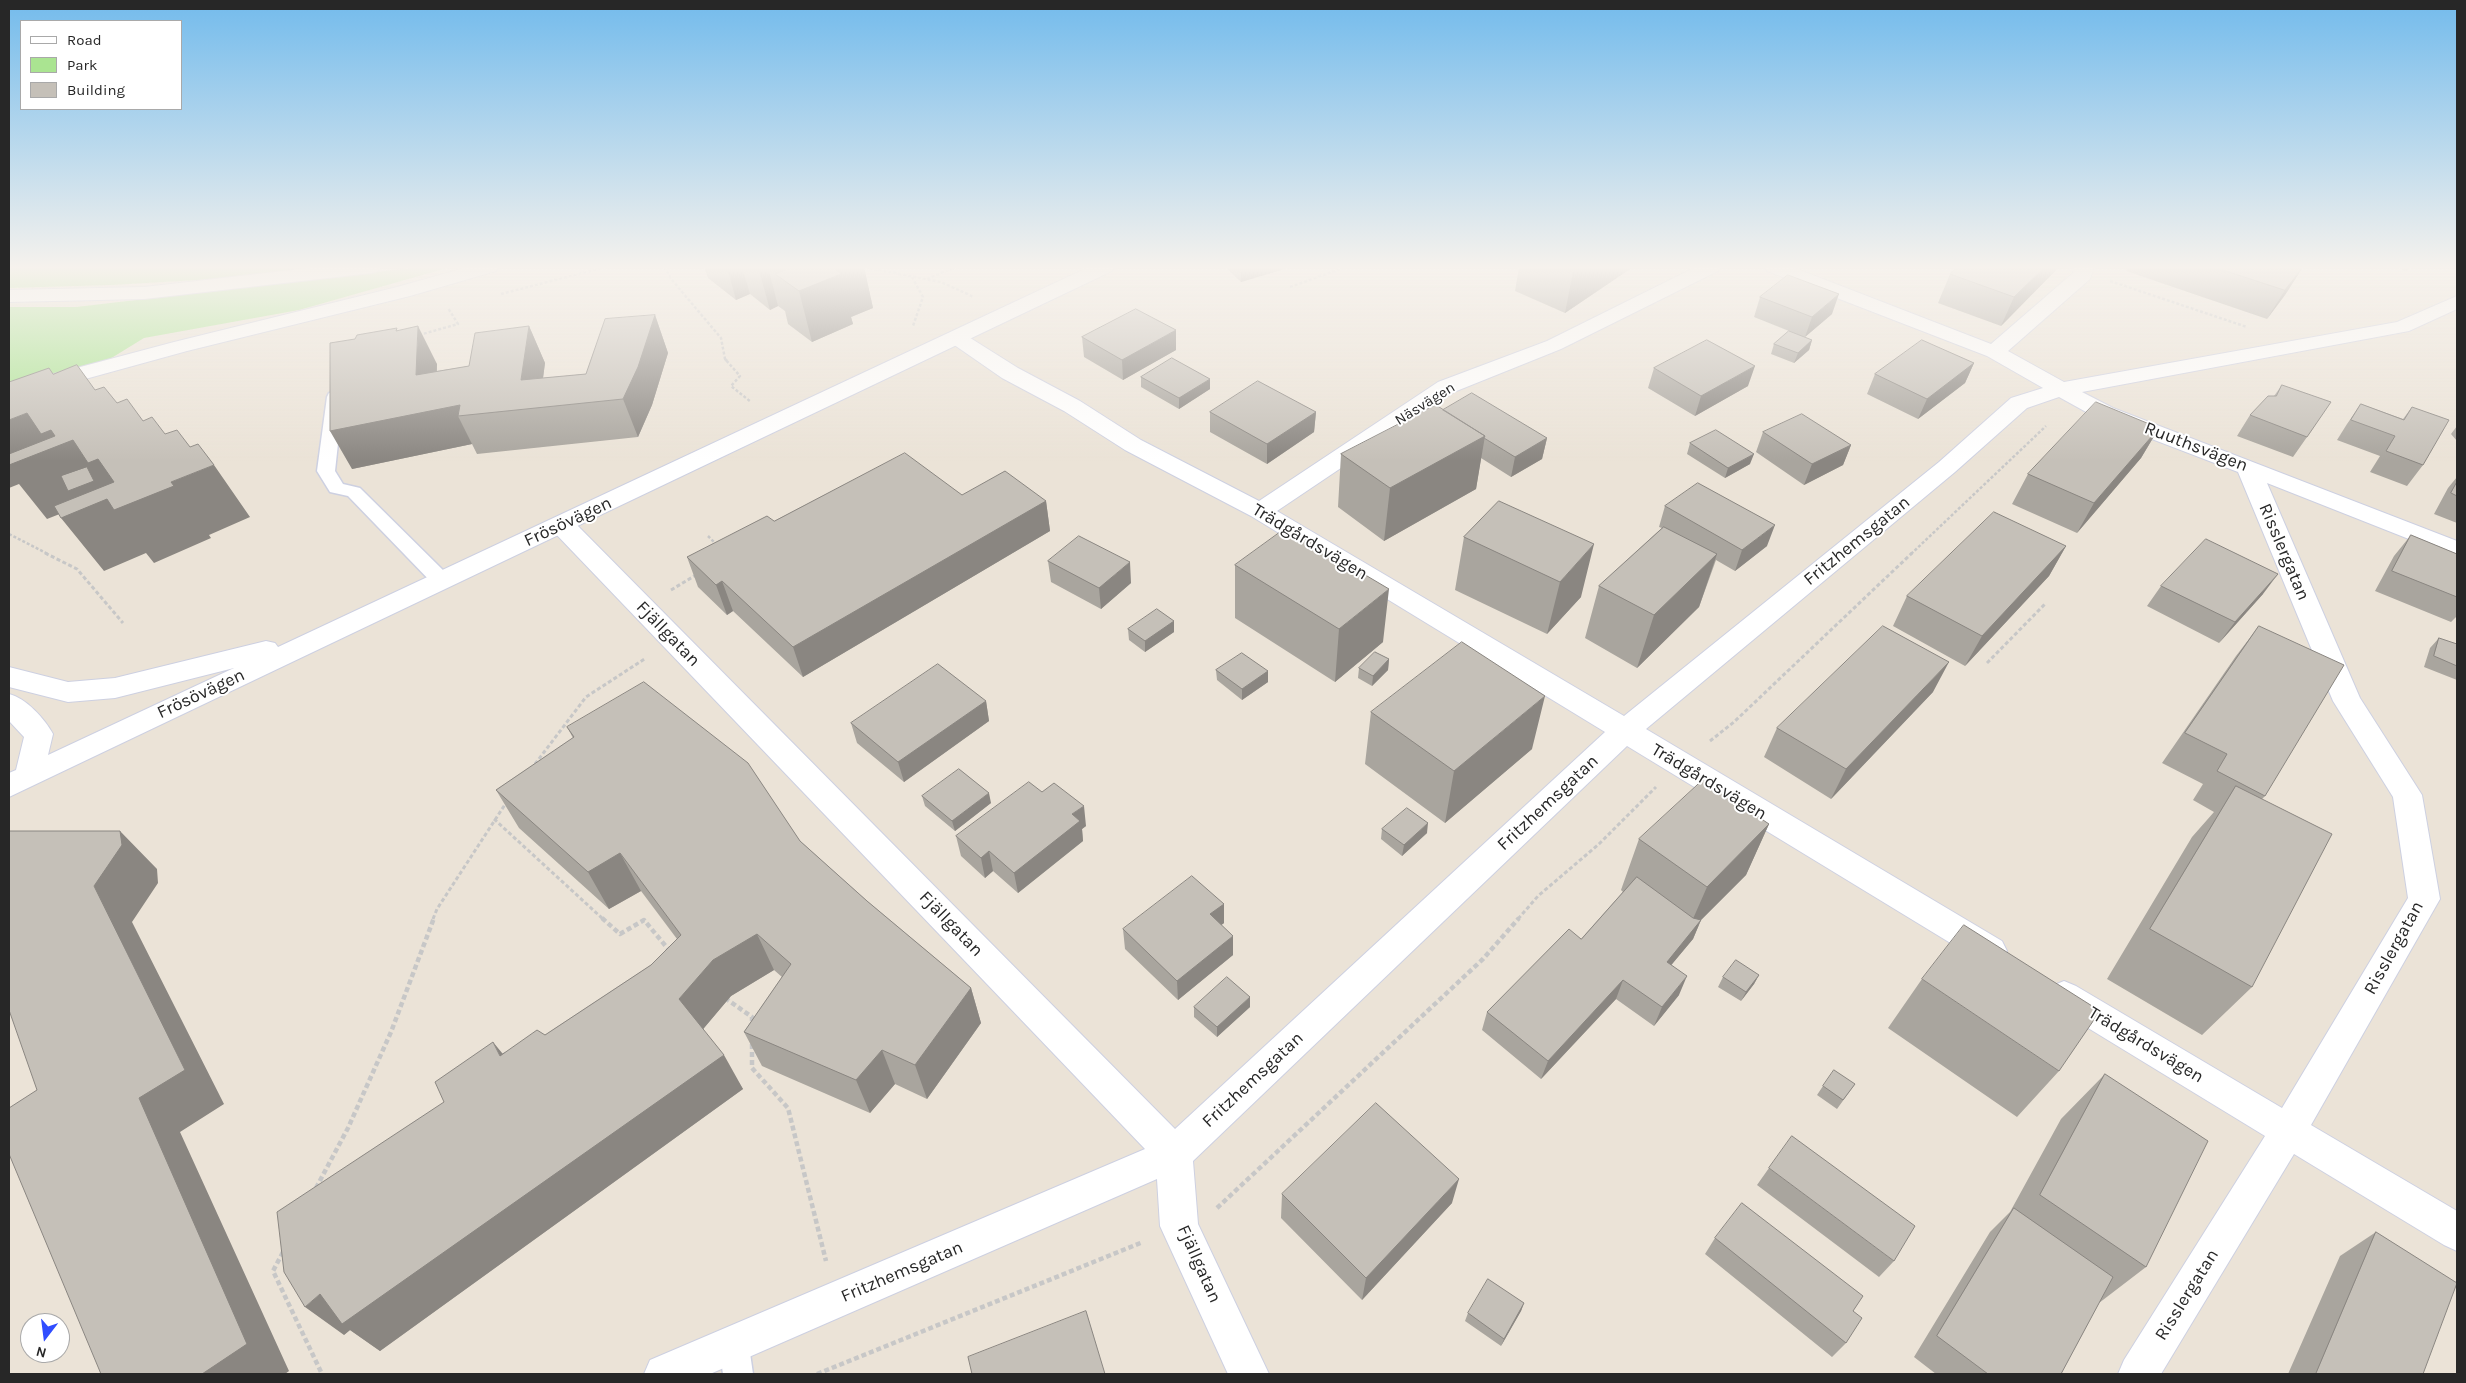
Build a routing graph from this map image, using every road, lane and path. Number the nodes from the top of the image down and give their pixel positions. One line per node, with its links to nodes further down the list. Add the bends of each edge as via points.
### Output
1 (240, 332): 16 (street)
2 (430, 332): 10 (path)
3 (716, 332): 17 (path, via 721,338 726,360 740,376 731,386)
4 (969, 332): 11 (street, Frösövägen)
5 (1579, 332): 20 (street, Näsvägen, via 1446,387)
6 (1941, 332): 13 (street, Ruuthsvägen)
7 (2016, 332): 13 (street)
8 (2262, 332): 12 (path)
9 (2376, 332): 12 (street, Fritzhemsgatan)
10 (410, 337)
11 (957, 338): 20 (street, Trädgårdsvägen, via 1010,374 1072,406 1133,445); 21 (street, Frösövägen)
12 (2295, 346): 15 (street, Fritzhemsgatan)
13 (1994, 352): 15 (street, Ruuthsvägen)
14 (338, 382): 27 (lane, via 326,471 336,488 354,492)
15 (2060, 389): 18 (street, Ruuthsvägen); 36 (street, Fritzhemsgatan, via 2020,403 1947,467)
16 (9, 393)
17 (742, 394)
18 (2098, 409): 19 (street, Ruuthsvägen); 37 (path, via 2049,423 1734,722)
19 (2248, 467): 25 (street, Ruuthsvägen); 46 (street, Risslergatan, via 2347,701 2407,795 2424,899)
20 (1260, 511): 36 (street, Trädgårdsvägen)
21 (562, 525): 27 (street, Frösövägen); 29 (street, Fjällgatan)
22 (9, 534): 30 (path, via 77,569)
23 (708, 536): 24 (path)
24 (721, 549)
25 (2457, 550)
26 (697, 574): 29 (path)
27 (442, 581): 31 (street, Frösövägen)
28 (2045, 604): 33 (path)
29 (642, 607): 32 (street, Fjällgatan)
30 (123, 623)
31 (335, 631): 34 (street, via 114,688 68,692); 39 (street, Frösövägen)
32 (674, 640): 38 (path, via 586,697); 47 (street, Fjällgatan)
33 (1987, 663)
34 (9, 677)
35 (9, 704): 39 (street, via 39,734)
36 (1625, 731): 37 (street, Trädgårdsvägen); 47 (street, Fritzhemsgatan)
37 (1679, 764): 43 (street, Trädgårdsvägen)
38 (534, 766)
39 (16, 778)
40 (511, 796): 41 (path)
41 (494, 819): 42 (path, via 620,934 644,920); 48 (path, via 437,909 391,1032 348,1128)
42 (674, 956)
43 (2009, 962)
44 (2043, 983): 46 (street, Trädgårdsvägen)
45 (723, 997): 51 (path, via 752,1017 752,1068 788,1108)
46 (2288, 1130): 49 (street, Trädgårdsvägen); 56 (street, Risslergatan)
47 (1174, 1154): 51 (street, Fritzhemsgatan); 55 (street, Fjällgatan, via 1179,1226)
48 (316, 1189)
49 (2457, 1232)
50 (286, 1246): 53 (path, via 273,1271)
51 (836, 1301): 52 (street, Fritzhemsgatan)
52 (736, 1360): 54 (street, Fritzhemsgatan)
53 (322, 1374)
54 (664, 1374)
55 (1249, 1374)
56 (2138, 1374)

